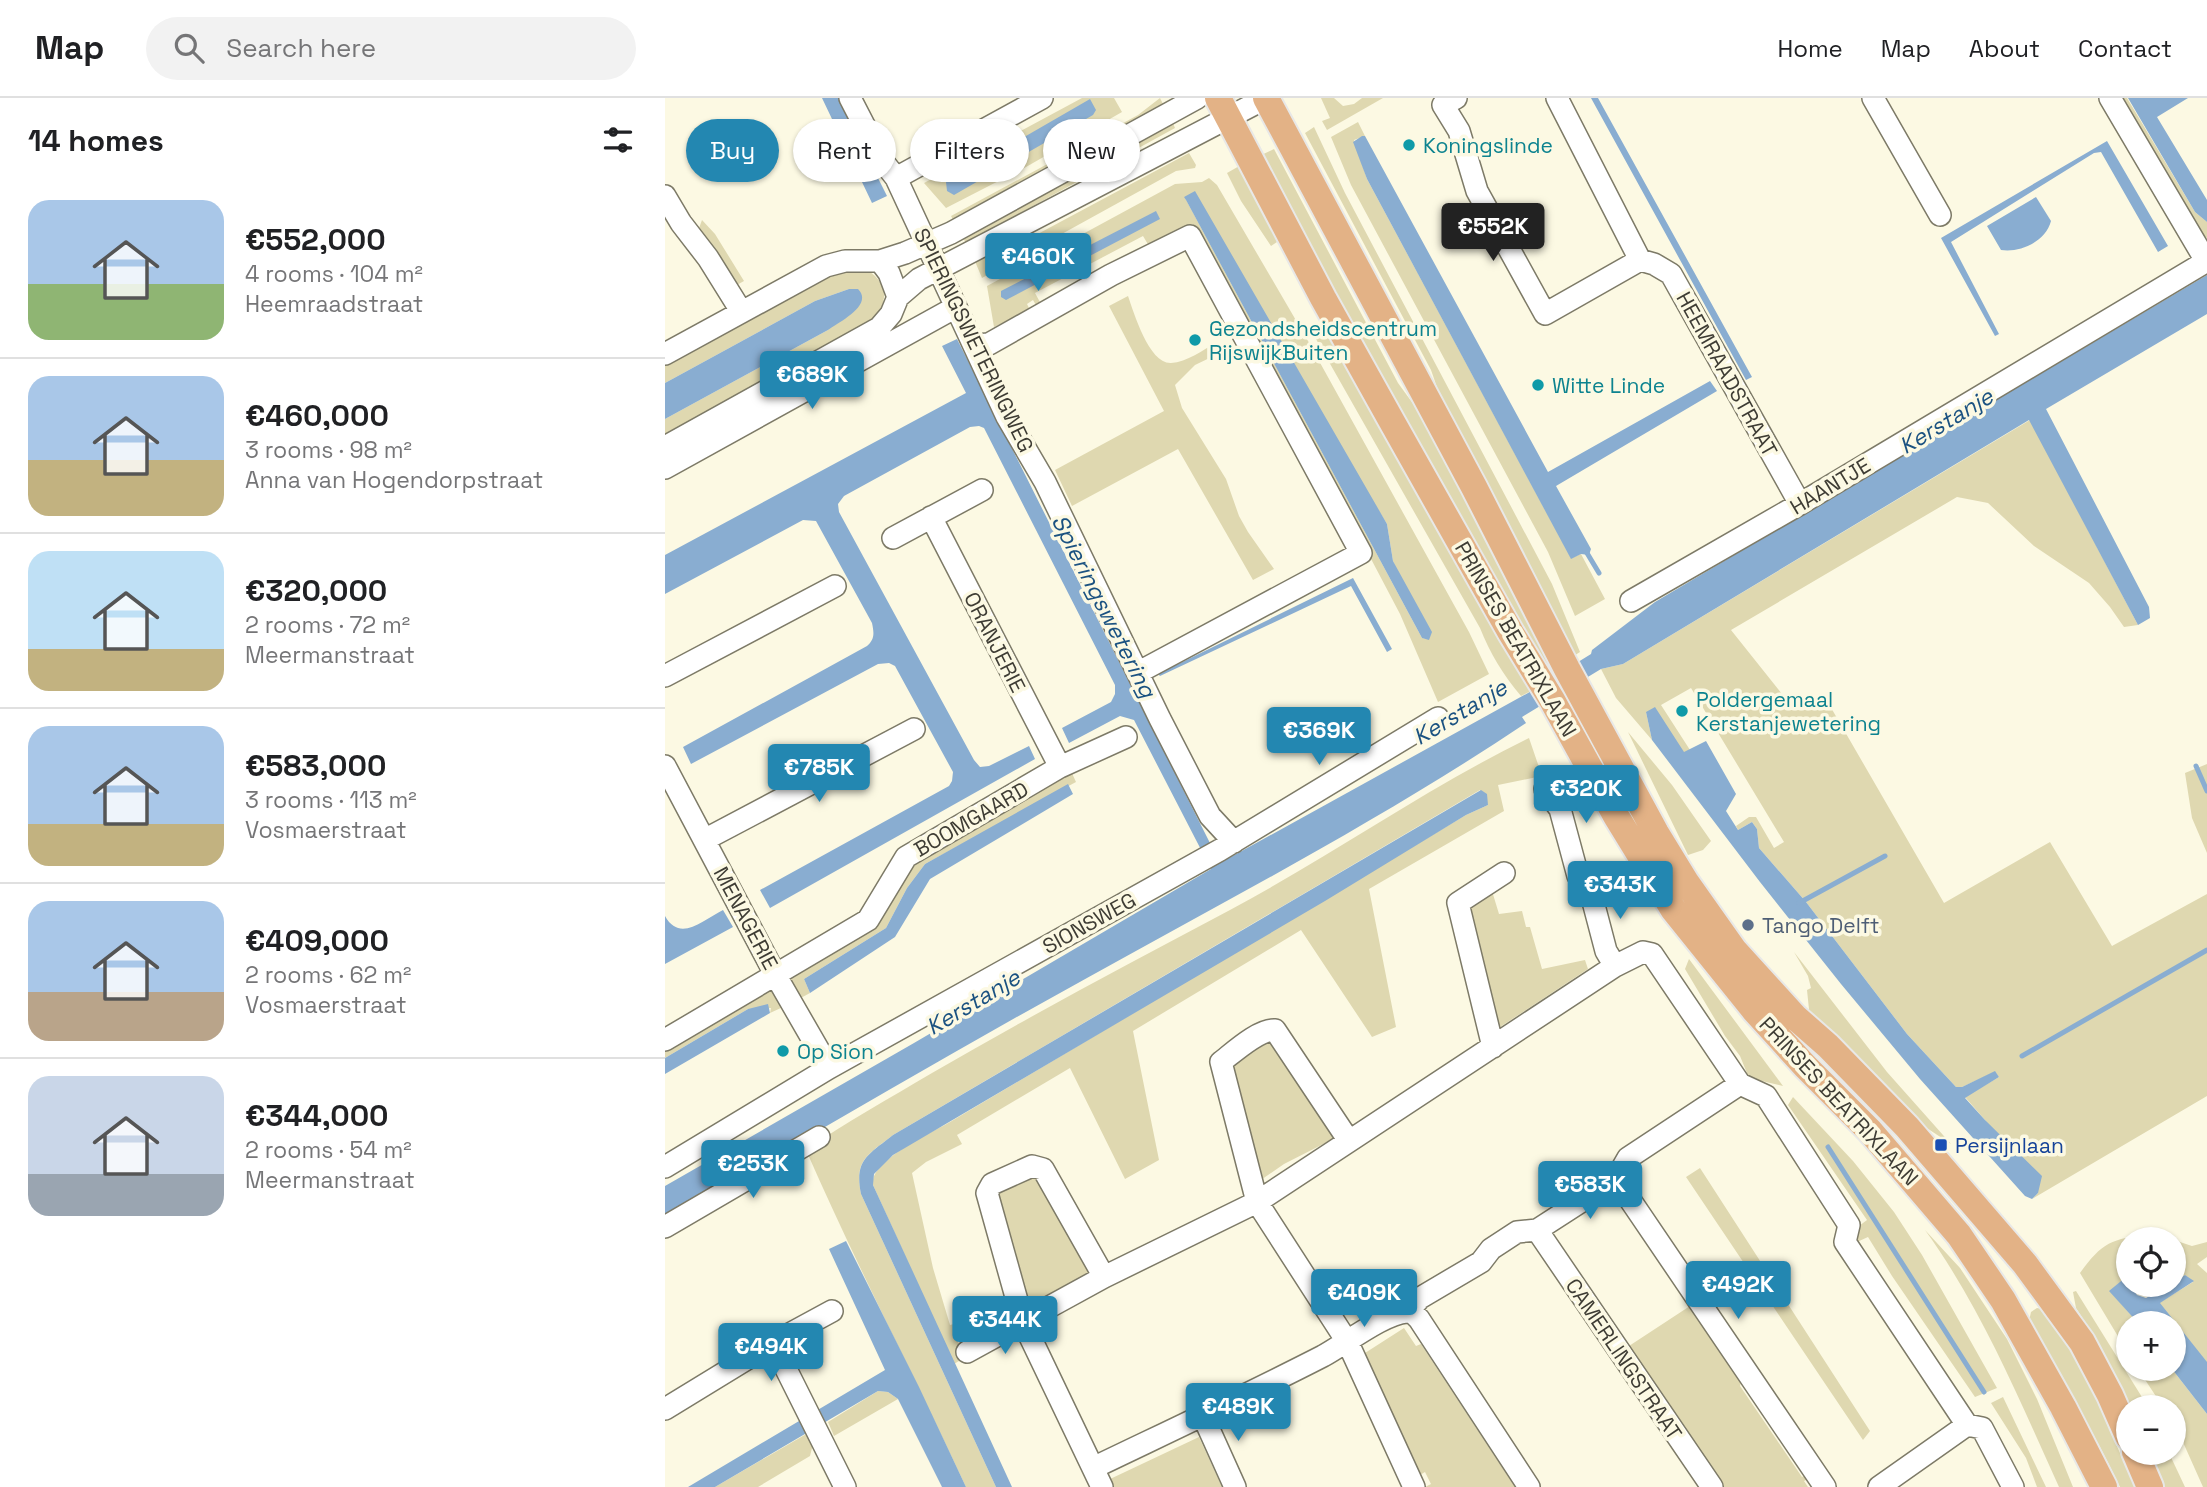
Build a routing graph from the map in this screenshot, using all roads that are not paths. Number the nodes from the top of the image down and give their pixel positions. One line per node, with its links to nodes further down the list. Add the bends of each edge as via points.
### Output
1 (850, 98): 10 (street, SPIERINGSWETERINGWEG)
2 (1042, 98): 11 (street)
3 (1197, 98): 14 (street)
4 (1266, 98): 9 (street); 64 (main road, PRINSES BEATRIXLAAN, via 1571,677 1686,883 1734,950 1907,1127 2025,1264 2082,1342)
5 (1455, 98): 15 (street, via 1443,105 1459,131 1477,191 1545,314)
6 (1557, 98): 15 (street)
7 (1873, 98): 13 (street)
8 (2110, 98): 17 (street)
9 (1223, 108): 18 (street); 77 (main road, PRINSES BEATRIXLAAN, via 1323,298 1511,633 1673,909 1755,1011 1870,1131 1959,1234 2010,1311)
10 (861, 119)
11 (896, 178): 14 (street, SPIERINGSWETERINGWEG)
12 (665, 196): 21 (street)
13 (1940, 215)
14 (926, 244): 16 (street); 18 (street, SPIERINGSWETERINGWEG)
15 (1640, 260): 27 (street, HEEMRAADSTRAAT, via 1671,274)
16 (880, 261): 19 (street); 21 (street, via 826,266)
17 (2207, 261): 27 (street, HAANTJE)
18 (939, 270): 19 (street); 20 (street, SPIERINGSWETERINGWEG)
19 (898, 297): 24 (street, via 879,328)
20 (956, 307): 22 (street, SPIERINGSWETERINGWEG); 25 (street)
21 (741, 311): 23 (street)
22 (975, 345): 32 (street, SPIERINGSWETERINGWEG, via 1007,417 1045,482); 32 (street, via 989,344 1190,236 1361,553)
23 (665, 355)
24 (665, 447)
25 (665, 468)
26 (982, 490): 28 (street)
27 (1800, 504): 31 (street, HAANTJE)
28 (932, 517): 29 (street); 38 (street, ORANJERIE)
29 (893, 538)
30 (835, 586): 33 (street)
31 (1631, 601)
32 (1139, 673): 41 (street, SPIERINGSWETERINGWEG, via 1210,816)
33 (665, 676)
34 (1439, 718): 41 (street, SIONSWEG)
35 (915, 729): 40 (street)
36 (1126, 737): 38 (street, BOOMGAARD)
37 (665, 766): 40 (street, MENAGERIE)
38 (1060, 767): 44 (street, BOOMGAARD, via 906,857 868,920)
39 (1545, 789): 43 (street, via 1560,809 1578,876 1590,890 1606,951)
40 (704, 841): 44 (street, MENAGERIE)
41 (1219, 851): 47 (street, SIONSWEG)
42 (1504, 873): 46 (street, via 1458,904)
43 (1615, 966): 46 (street); 48 (street, via 1643,951 1652,954)
44 (776, 976): 45 (street, BOOMGAARD); 47 (street, MENAGERIE)
45 (665, 1040)
46 (1493, 1047): 50 (street)
47 (829, 1068): 51 (street, SIONSWEG)
48 (1739, 1084): 52 (street, via 1628,1158); 66 (street, via 1766,1096 1849,1225 1845,1242)
49 (819, 1137): 54 (street)
50 (1349, 1141): 53 (street); 53 (street, via 1275,1030 1247,1042 1221,1062)
51 (665, 1167)
52 (1616, 1179): 55 (street); 74 (street)
53 (1257, 1202): 56 (street); 61 (street)
54 (665, 1227)
55 (1537, 1230): 58 (street, via 1517,1233 1491,1249 1481,1262 1420,1298); 73 (street, CAMERLINGSTRAAT)
56 (1104, 1277): 59 (street); 59 (street, via 1043,1169 1032,1166 992,1184 987,1193)
57 (832, 1311): 60 (street)
58 (1407, 1312): 61 (street, via 1393,1313); 72 (street, via 1419,1319)
59 (1023, 1322): 62 (street); 68 (street)
60 (773, 1343): 63 (street); 69 (street)
61 (1348, 1343): 65 (street); 71 (street)
62 (967, 1352)
63 (665, 1409)
64 (2116, 1409)
65 (1203, 1416): 68 (street); 70 (street)
66 (1966, 1425): 75 (street); 76 (street, via 1982,1428)
67 (2141, 1465): 78 (main road)
68 (1097, 1478)
69 (845, 1487)
70 (1235, 1487)
71 (1414, 1487)
72 (1529, 1487)
73 (1712, 1487)
74 (1825, 1487)
75 (1879, 1487)
76 (2013, 1487)
77 (2104, 1487)
78 (2150, 1487)

